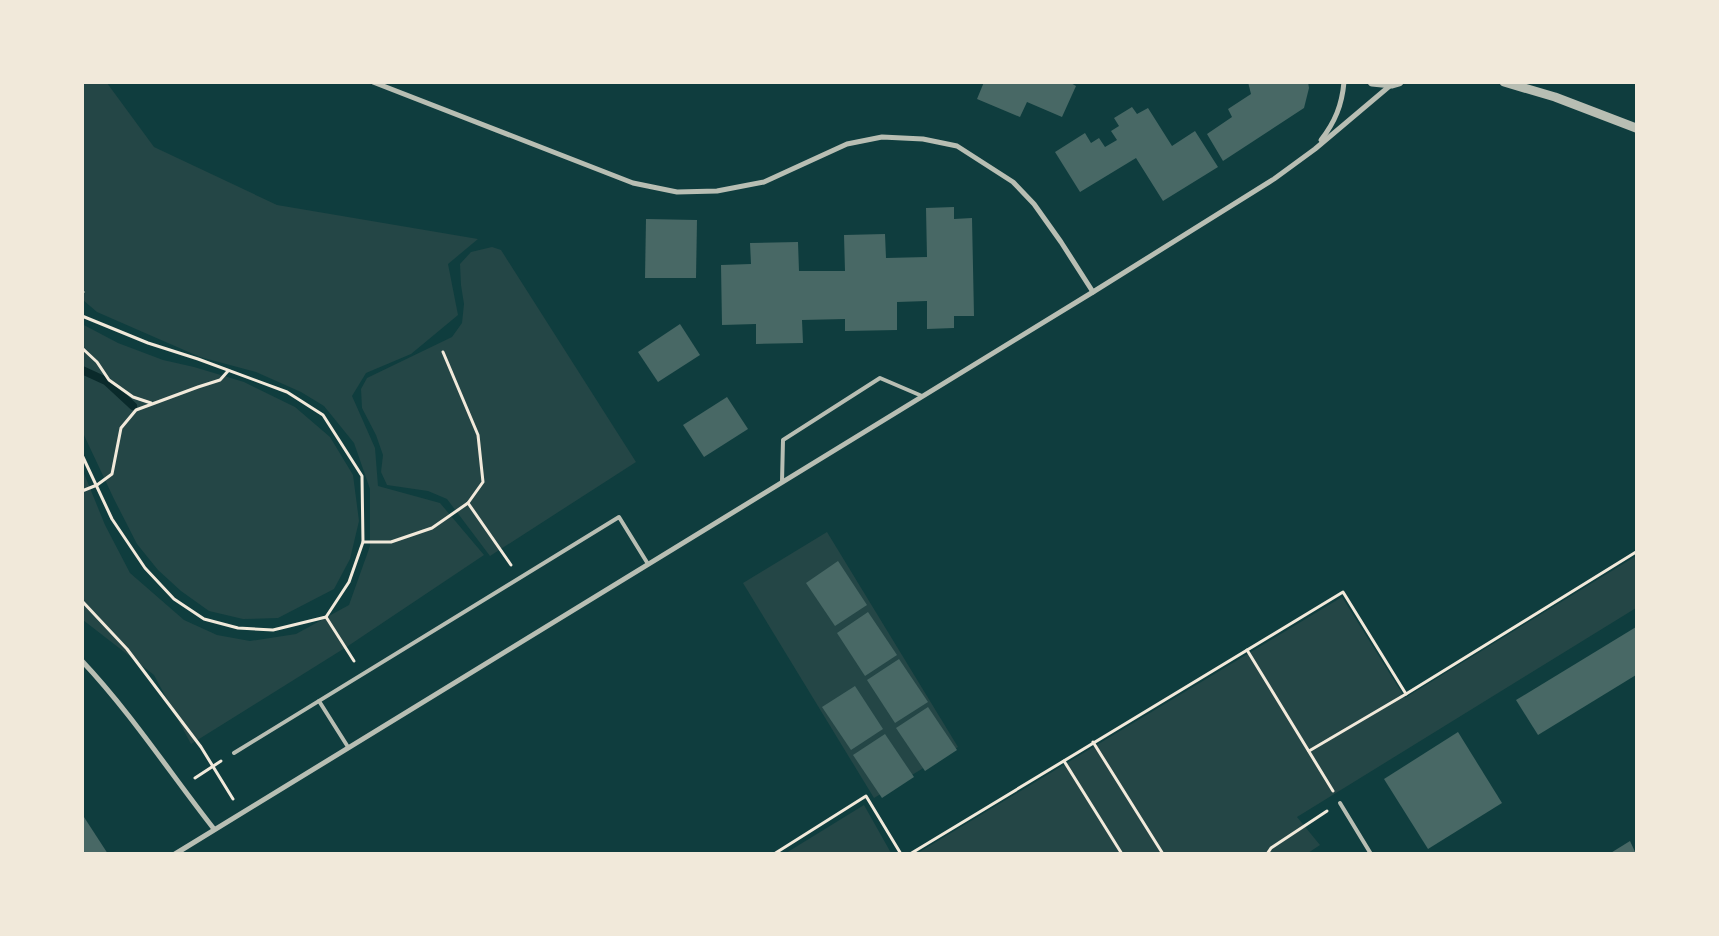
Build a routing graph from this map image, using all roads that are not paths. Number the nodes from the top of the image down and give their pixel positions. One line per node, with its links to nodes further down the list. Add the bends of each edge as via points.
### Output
1 (373, 82): 8 (street, via 634,182 677,192 717,191 764,182 847,144 882,138 923,139 957,146 1013,182 1034,204)
2 (1344, 82): 7 (street, via 1333,126)
3 (1372, 82): 5 (street)
4 (1504, 82): 6 (street, via 1555,97)
5 (1396, 83): 7 (street)
6 (1636, 128)
7 (1315, 148): 8 (street, via 1274,179)
8 (1093, 292): 9 (street)
9 (922, 396): 10 (street); 10 (lane, via 880,378 783,440)
10 (782, 482): 11 (street)
11 (648, 564): 13 (lane, via 619,517); 14 (street)
12 (82, 660): 17 (street, via 133,720)
13 (319, 701): 14 (lane); 15 (lane)
14 (348, 747): 17 (street)
15 (234, 753)
16 (1340, 803): 19 (lane)
17 (214, 830): 18 (street)
18 (175, 854)
19 (1371, 854)

